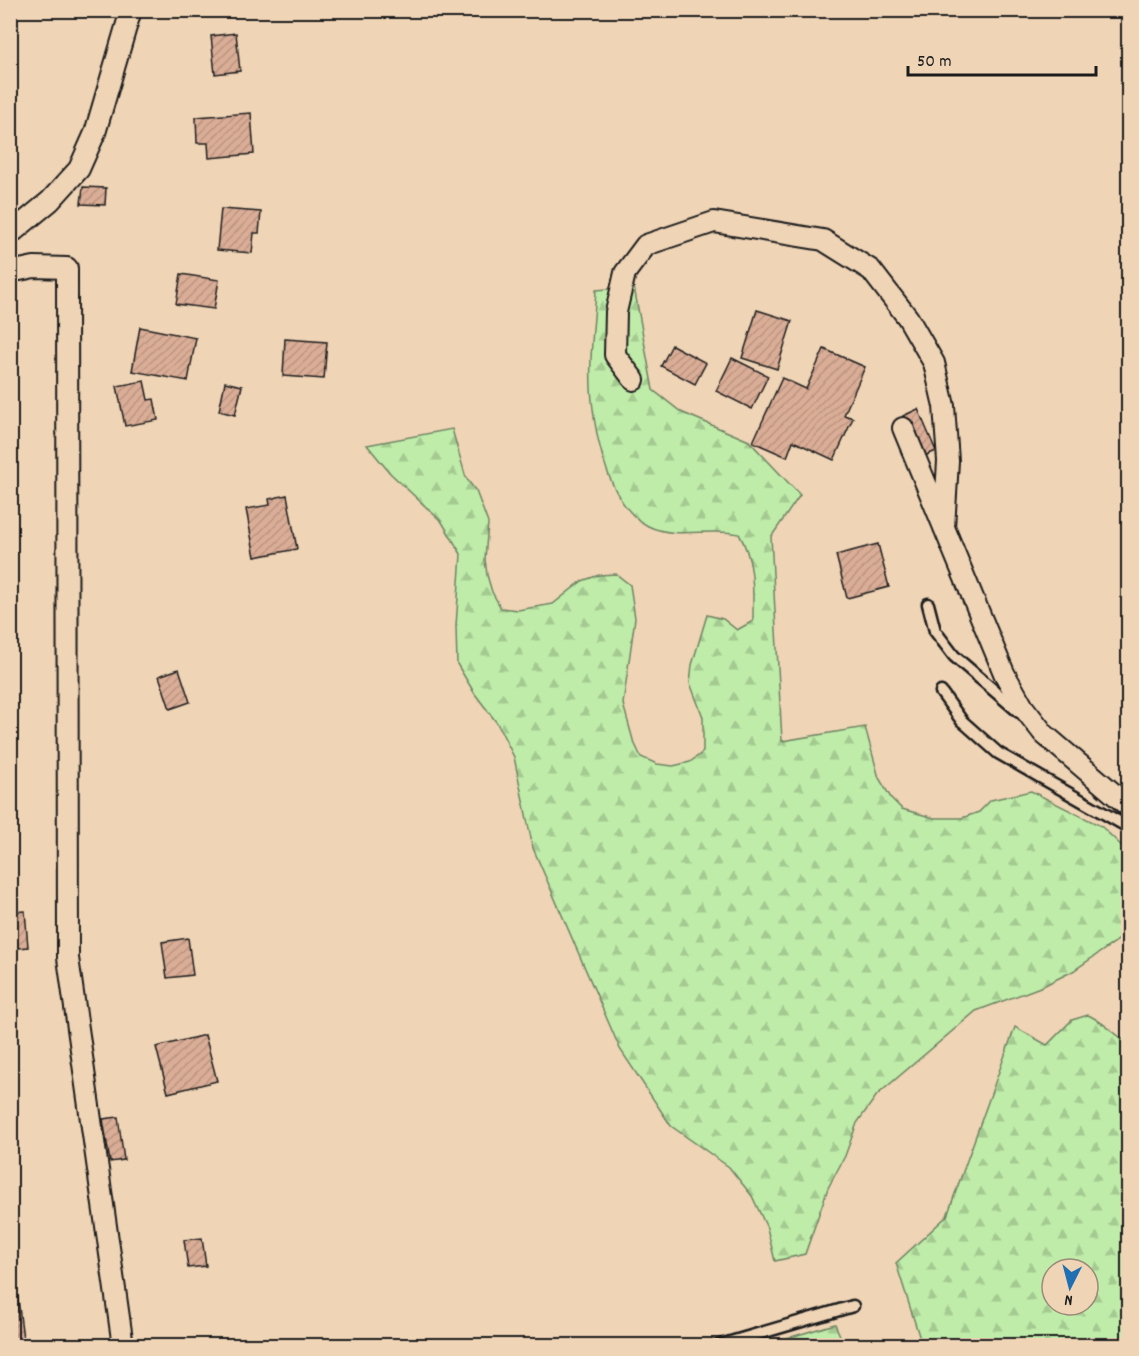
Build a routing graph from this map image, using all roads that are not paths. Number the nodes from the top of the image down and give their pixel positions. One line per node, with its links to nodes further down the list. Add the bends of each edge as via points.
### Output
1 (131, 10): 2 (street, via 95,134 79,169 50,201)
2 (10, 234)
3 (10, 272): 13 (street, via 34,267 67,268 68,958)
4 (634, 380): 6 (street, via 615,355 616,312 626,273 646,245 714,222 823,240 871,270 908,318 934,363 944,406 948,461)
5 (903, 428): 6 (street)
6 (944, 528): 9 (street, via 1004,673)
7 (928, 604): 9 (lane, via 935,631 954,656)
8 (941, 692): 11 (lane, via 962,721 998,753)
9 (1044, 734): 10 (street)
10 (1128, 806)
11 (1128, 827)
12 (853, 1306): 14 (lane)
13 (123, 1346)
14 (717, 1346)

